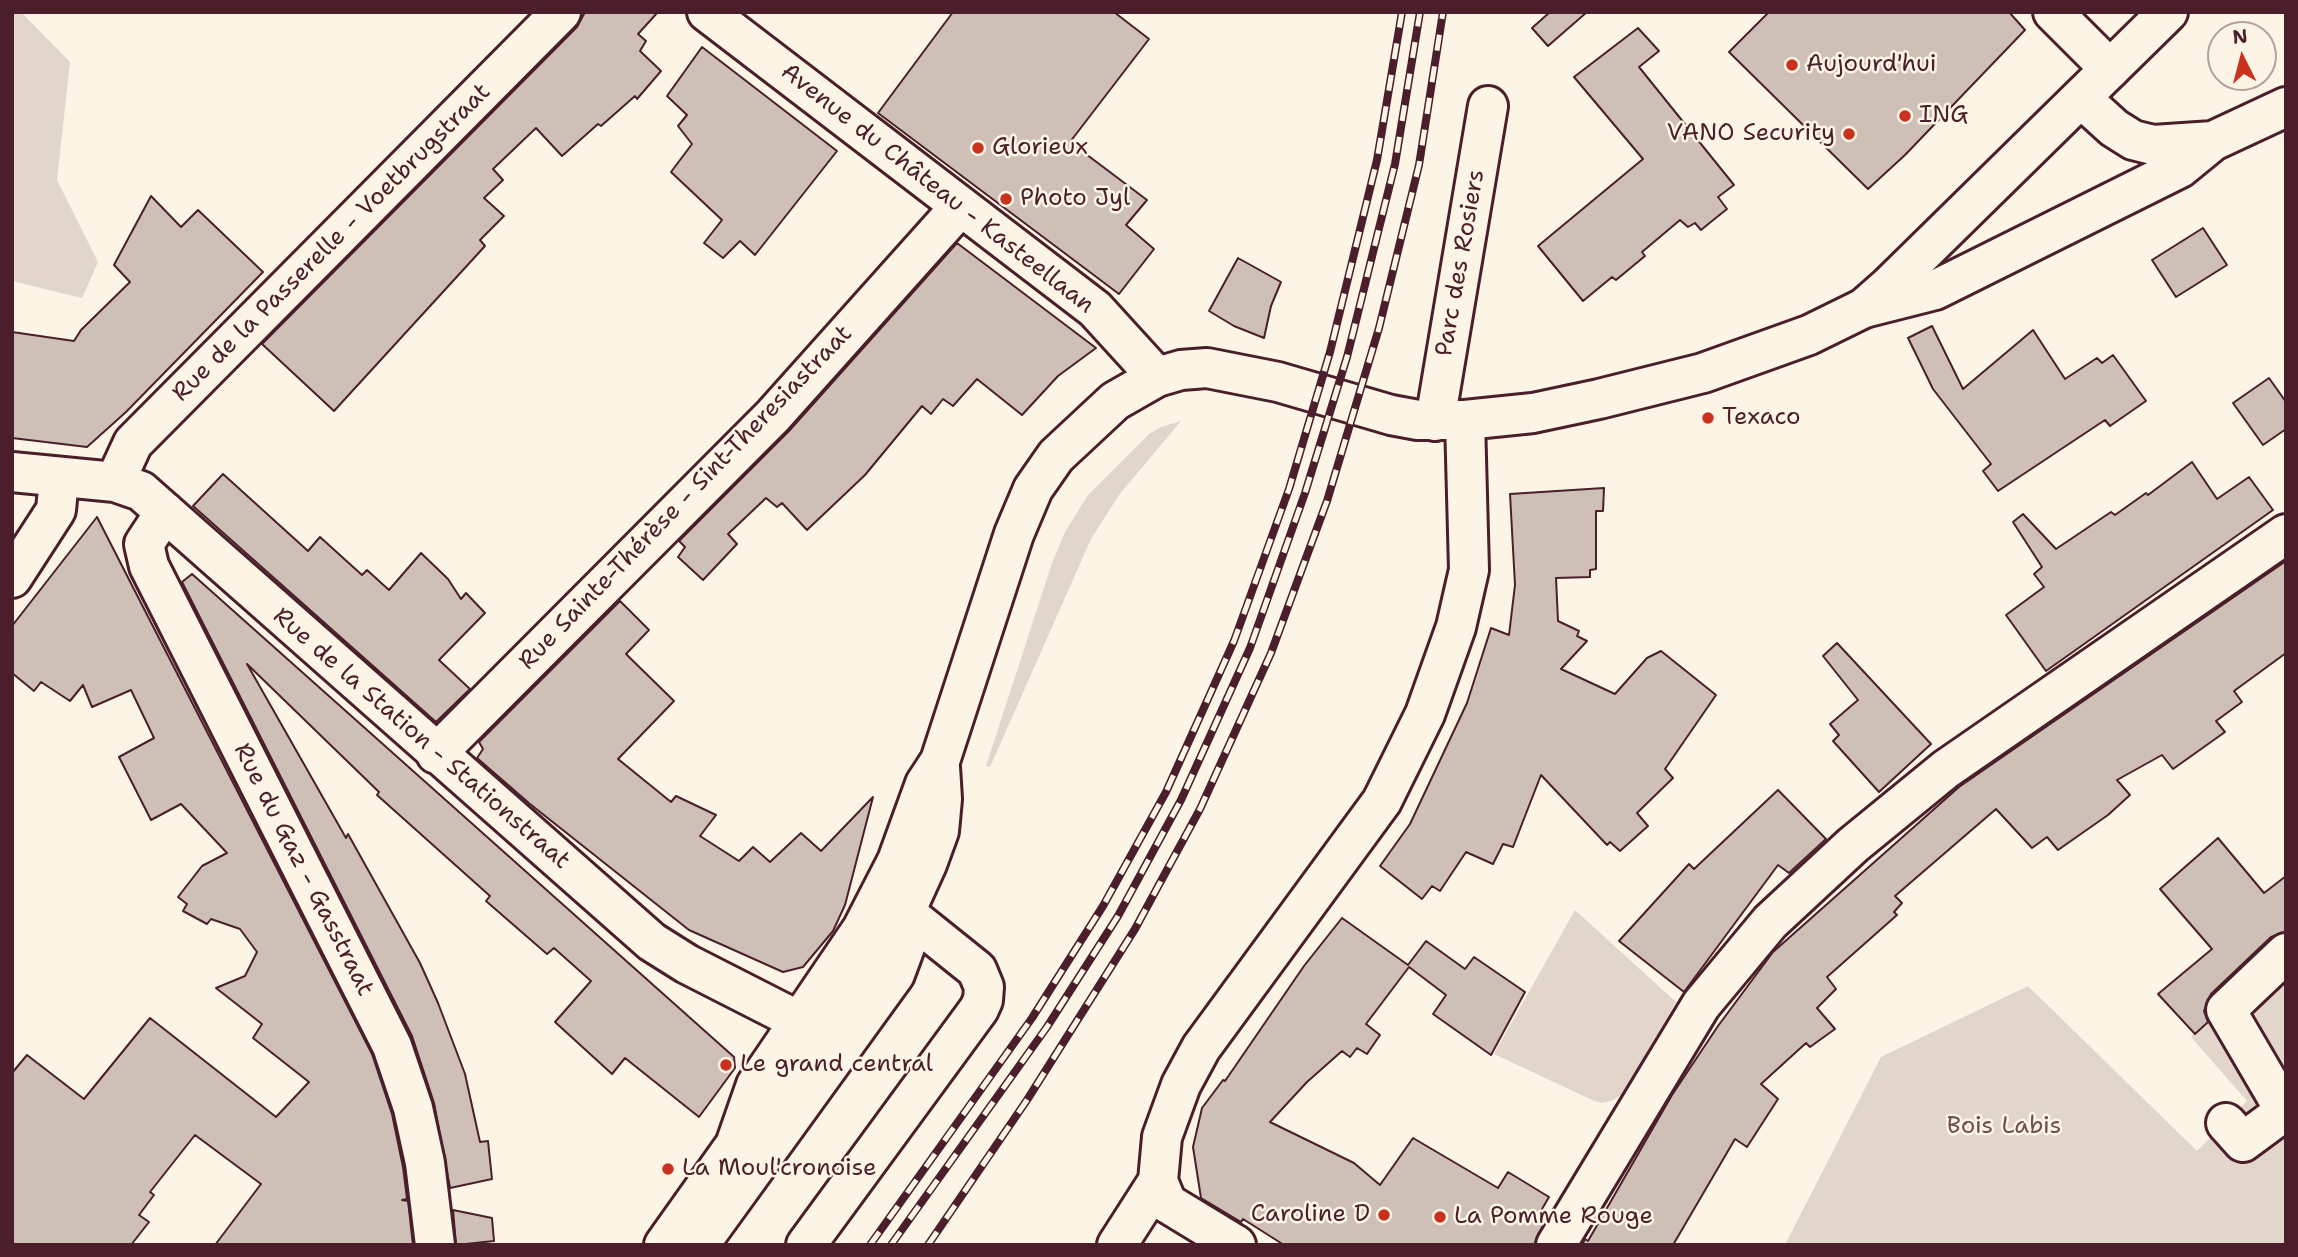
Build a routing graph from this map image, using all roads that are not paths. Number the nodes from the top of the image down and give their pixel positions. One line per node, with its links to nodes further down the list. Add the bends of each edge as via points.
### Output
1 (561, 12): 16 (street, Rue de la Passerelle - Voetbrugstraat, via 133,443)
2 (707, 12): 10 (street, Avenue du Château - Kasteellaan)
3 (2053, 12): 5 (street)
4 (2168, 12): 5 (street)
5 (2110, 69): 6 (street)
6 (2081, 98): 9 (street, via 2133,140 2153,145); 11 (street)
7 (1488, 106): 13 (street, Parc des Rosiers)
8 (2286, 107): 9 (street)
9 (2213, 141): 11 (street, via 2180,168 1935,290)
10 (960, 207): 12 (street, Avenue du Château - Kasteellaan, via 1095,309); 20 (street, Rue Sainte-Thérèse - Sint-Theresiastraat, via 773,416)
11 (1864, 308): 13 (street, via 1809,335 1703,373 1567,406)
12 (1157, 377): 13 (street, via 1181,370 1220,369 1391,415); 21 (street, via 1098,415 1056,456 1033,489 940,761 939,831)
13 (1450, 420): 25 (street, Parc des Rosiers, via 1469,570 1456,627 1425,714 1382,802 1238,994 1189,1068 1162,1137)
14 (12, 472): 15 (street, Rue de la Station - Stationstraat)
15 (59, 478): 16 (street, Rue de la Station - Stationstraat); 19 (street, via 56,510)
16 (115, 482): 17 (street, Rue de la Station - Stationstraat, via 141,491)
17 (165, 512): 20 (street, Rue de la Station - Stationstraat); 26 (street, Rue du Gaz - Gasstraat, via 144,544 149,566 392,1046 423,1152)
18 (2286, 534): 32 (street, via 1946,769 1853,845 1770,922 1701,1004)
19 (12, 578)
20 (436, 754): 23 (street, Rue de la Station - Stationstraat, via 652,942)
21 (896, 899): 23 (street); 29 (street, via 977,970 984,988 982,1004)
22 (2286, 953): 24 (street, via 2226,1010 2285,1111 2243,1142)
23 (821, 1036): 27 (street, via 751,1095 734,1145); 28 (street)
24 (2226, 1123)
25 (1158, 1181): 30 (street); 31 (street, via 1167,1203 1176,1211)
26 (435, 1245)
27 (664, 1245)
28 (699, 1245)
29 (806, 1245)
30 (1117, 1245)
31 (1236, 1245)
32 (1556, 1245)

